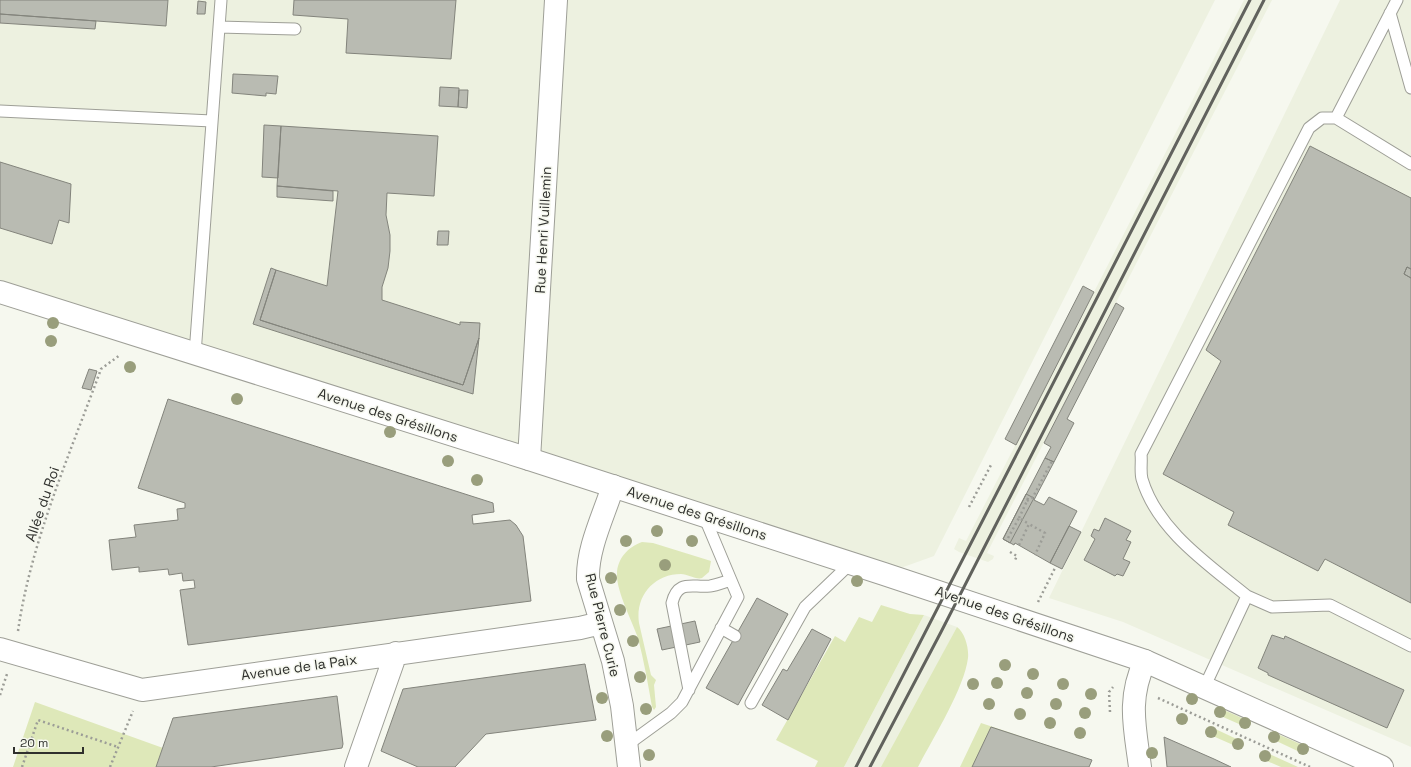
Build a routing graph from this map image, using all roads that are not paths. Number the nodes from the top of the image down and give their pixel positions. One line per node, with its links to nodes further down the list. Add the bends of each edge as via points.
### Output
1 (222, 0): 5 (lane)
2 (556, 0): 14 (street, Rue Henri Vuillemin)
3 (1397, 0): 4 (lane)
4 (1390, 13): 7 (lane); 9 (lane)
5 (219, 27): 6 (lane); 10 (lane)
6 (294, 29)
7 (1411, 88)
8 (0, 112): 10 (lane)
9 (1336, 118): 11 (lane); 19 (lane, via 1322,118 1309,128 1141,454 1142,478 1156,510 1191,550)
10 (212, 122): 13 (lane)
11 (1411, 164)
12 (0, 292): 13 (street, Avenue des Grésillons)
13 (195, 354): 14 (street, Avenue des Grésillons)
14 (529, 459): 15 (street, Avenue des Grésillons)
15 (613, 486): 16 (street, Avenue des Grésillons); 20 (street, Rue Pierre Curie, via 588,569 591,591)
16 (704, 516): 17 (street, Avenue des Grésillons); 18 (lane)
17 (851, 563): 26 (street, Avenue des Grésillons); 29 (lane, via 805,607 770,657)
18 (731, 580): 21 (lane, via 738,597); 28 (lane, via 711,586 688,585 681,588 674,597 672,603)
19 (1247, 596): 23 (lane, via 1272,607 1330,605); 27 (lane)
20 (601, 623): 25 (street, Avenue de la Paix); 30 (street, Rue Pierre Curie, via 613,662)
21 (721, 628): 22 (lane); 28 (lane)
22 (735, 636)
23 (1411, 646)
24 (7, 652): 25 (street, Avenue de la Paix, via 142,690)
25 (396, 653): 31 (street)
26 (1145, 661): 27 (street, Avenue des Grésillons); 33 (street, via 1134,691 1133,707)
27 (1204, 688): 34 (street, Avenue des Grésillons)
28 (688, 690): 30 (lane, via 678,707)
29 (751, 703)
30 (627, 745): 32 (street, Rue Pierre Curie)
31 (356, 767)
32 (629, 767)
33 (1140, 767)
34 (1382, 767)

